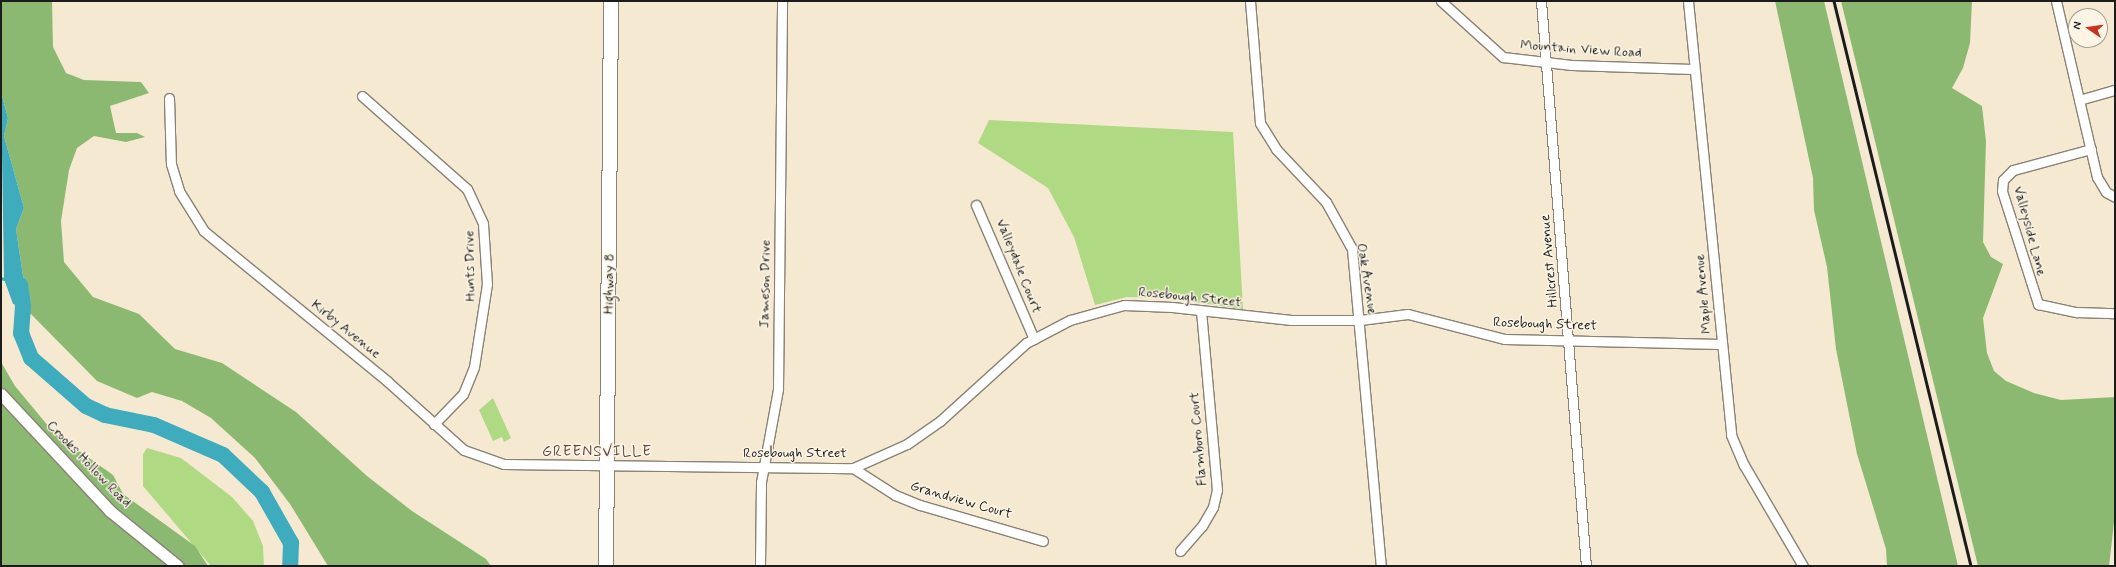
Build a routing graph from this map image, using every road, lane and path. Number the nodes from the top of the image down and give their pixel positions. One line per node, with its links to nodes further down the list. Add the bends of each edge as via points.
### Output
1 (611, 1): 25 (main road, Highway 8)
2 (782, 1): 26 (street, Jameson Drive, via 778,389)
3 (1250, 1): 19 (street, Oak Avenue, via 1260,123 1276,149 1326,202 1342,228 1352,249)
4 (1441, 1): 8 (street, Mountain View Road, via 1503,57)
5 (1541, 1): 8 (street, Hillcrest Avenue)
6 (1688, 1): 9 (street, Maple Avenue)
7 (2056, 1): 13 (street)
8 (1545, 63): 9 (street, Mountain View Road); 20 (street, Hillcrest Avenue)
9 (1692, 69): 22 (street, Maple Avenue)
10 (2115, 90): 13 (street)
11 (362, 96): 24 (street, Hunts Drive, via 440,161 467,189 483,224 487,284 474,367 463,394)
12 (169, 98): 24 (street, Kirby Avenue, via 171,164 179,191 204,231 387,381)
13 (2079, 100): 14 (street)
14 (2091, 149): 15 (street, via 2100,184); 18 (street, Valleyside Lane, via 2013,170 2003,180 2002,191 2038,304 2077,312)
15 (2115, 197)
16 (976, 205): 21 (street, Valleydale Court)
17 (1201, 312): 19 (street, Rosebough Street, via 1291,320); 21 (street, Rosebough Street, via 1124,305 1070,320); 29 (street, Flamboro Court, via 1217,490 1210,514)
18 (2115, 313)
19 (1360, 320): 20 (street, Rosebough Street, via 1408,314 1505,339); 33 (street, Oak Avenue)
20 (1570, 338): 22 (street, Rosebough Street); 34 (street, Hillcrest Avenue)
21 (1034, 339): 27 (street, Rosebough Street, via 1000,364 940,421 907,444)
22 (1721, 344): 35 (street, Maple Avenue, via 1731,435 1744,465)
23 (1, 394): 30 (street, Crooks Hollow Road, via 110,511)
24 (434, 424): 25 (street, Kirby Avenue, via 464,450 504,464)
25 (607, 465): 26 (street, Rosebough Street); 31 (main road, Highway 8)
26 (766, 468): 27 (street, Rosebough Street); 32 (street, Jameson Drive, via 761,482)
27 (853, 468): 28 (street, Grandview Court, via 894,495 920,505)
28 (1043, 541)
29 (1180, 551)
30 (178, 566)
31 (606, 566)
32 (760, 566)
33 (1381, 566)
34 (1586, 566)
35 (1803, 566)

